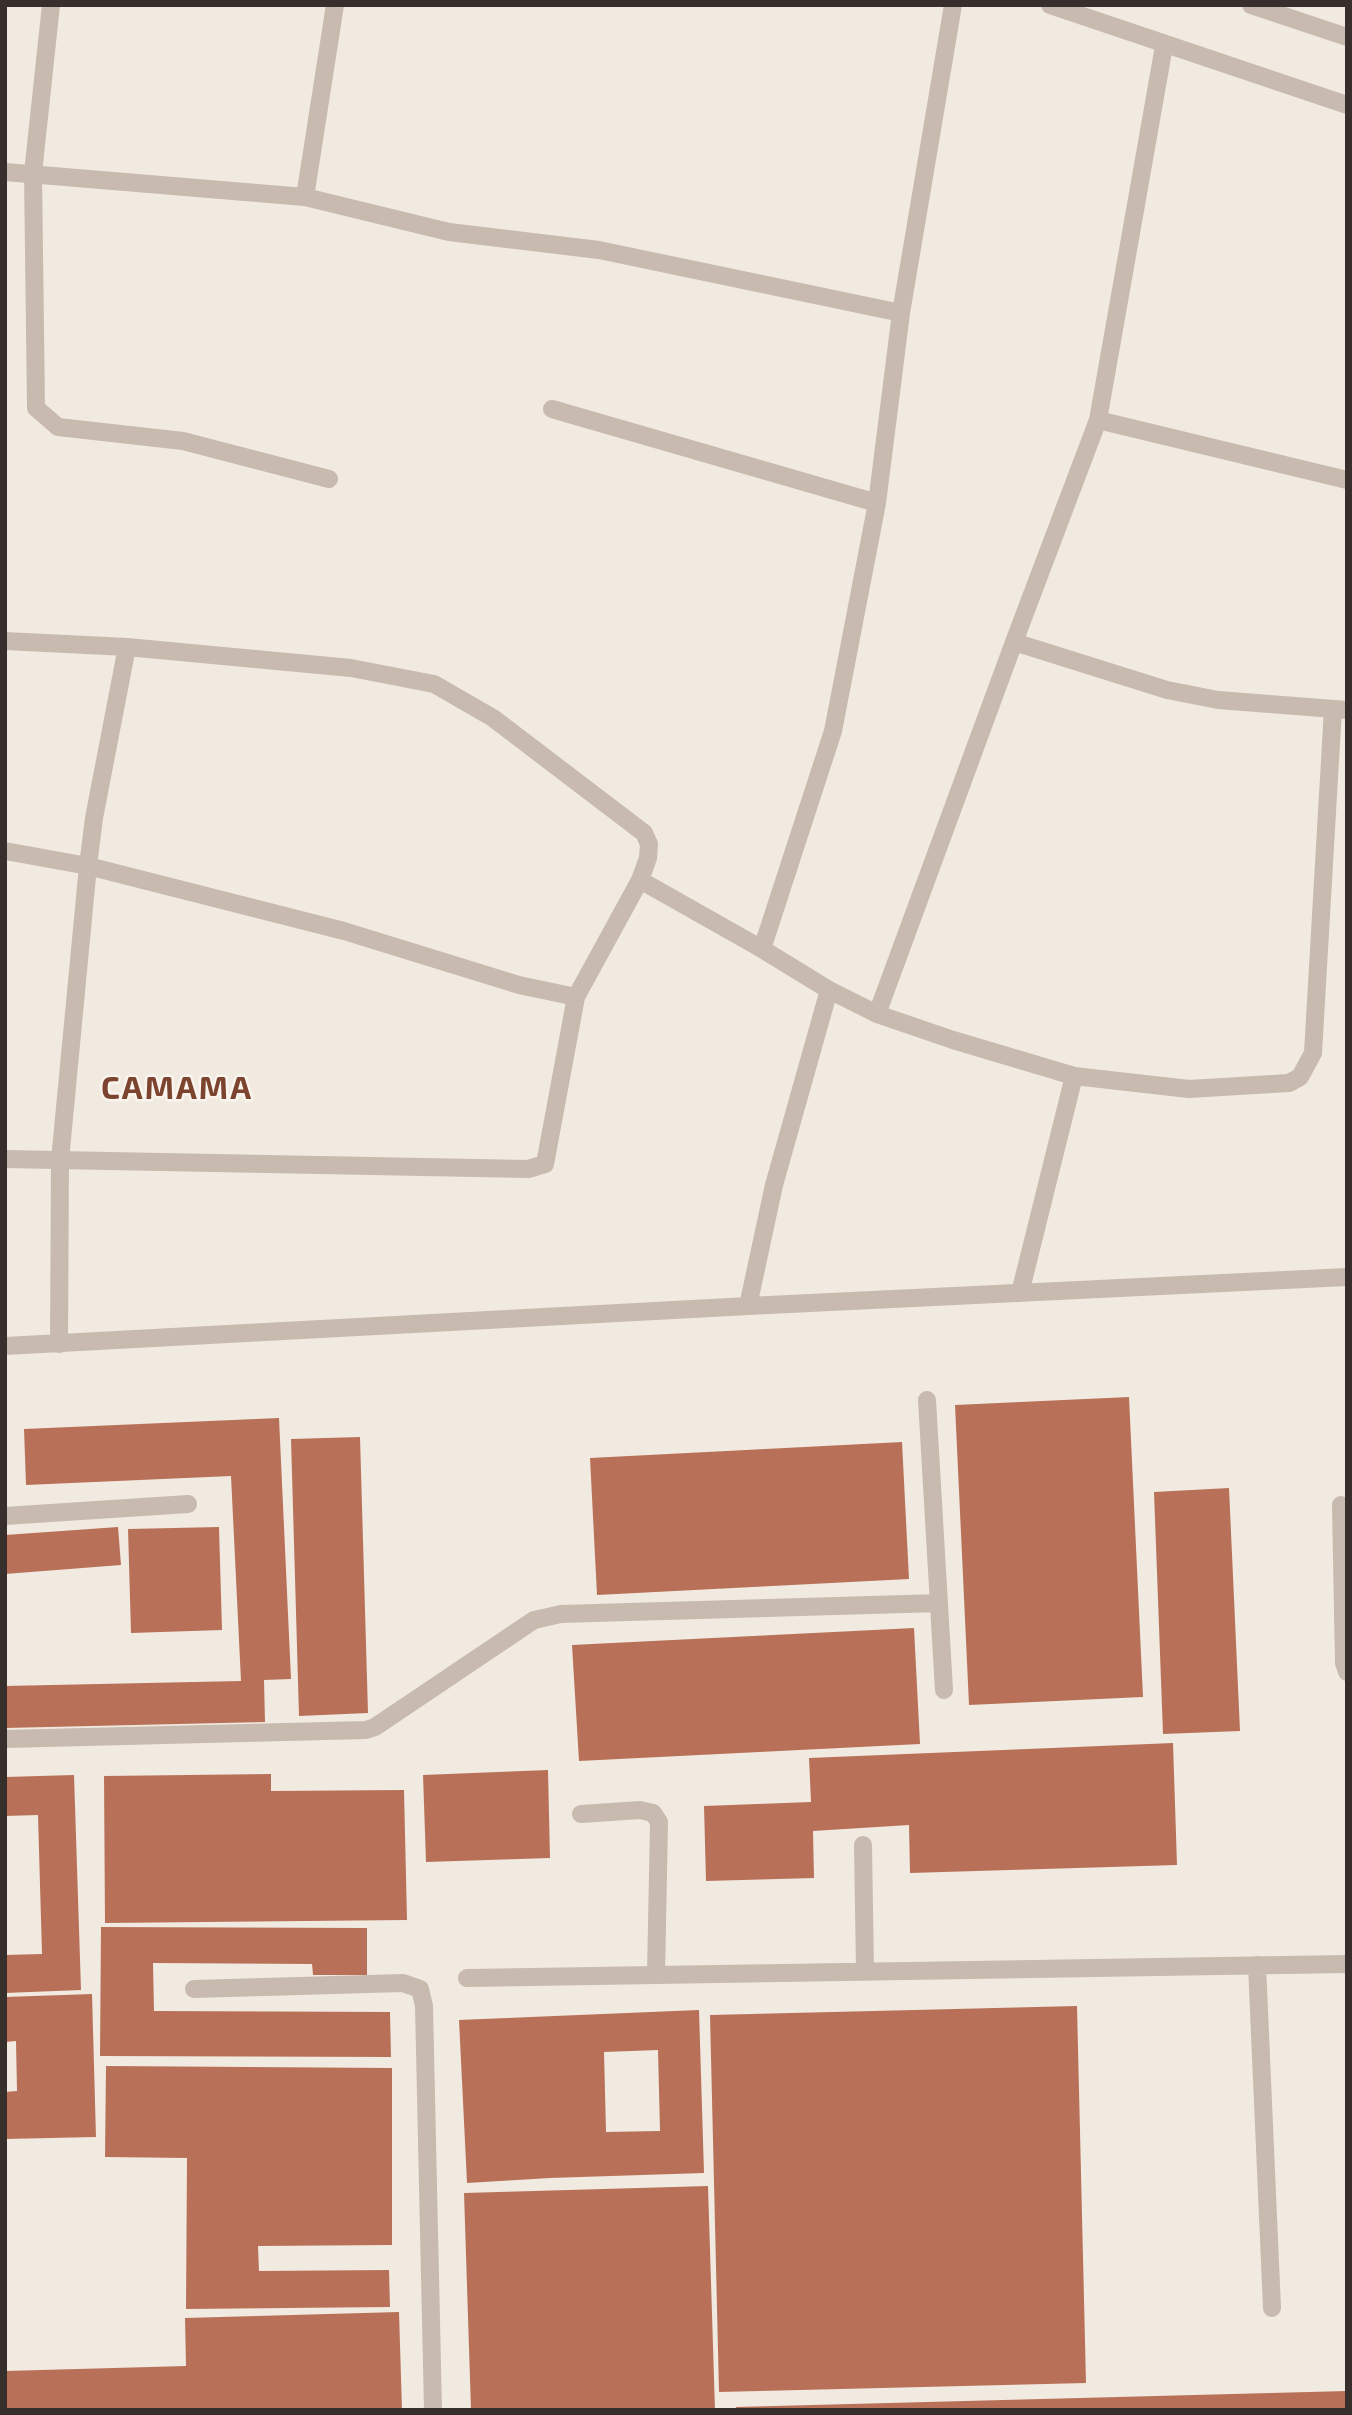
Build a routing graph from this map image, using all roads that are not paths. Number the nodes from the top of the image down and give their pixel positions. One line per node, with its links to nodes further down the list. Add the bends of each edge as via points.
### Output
1 (51, 5): 10 (street)
2 (335, 5): 11 (street)
3 (953, 5): 12 (street)
4 (1050, 5): 7 (street)
5 (1251, 5): 6 (street)
6 (1347, 37)
7 (1164, 46): 8 (street); 14 (street)
8 (1347, 105)
9 (5, 172): 10 (street)
10 (33, 173): 11 (street); 15 (street, via 36,408 44,417 58,427 183,441)
11 (305, 197): 12 (street, via 449,232 599,250)
12 (901, 313): 17 (street)
13 (552, 409): 17 (street)
14 (1098, 420): 16 (street); 19 (street)
15 (329, 479)
16 (1347, 480)
17 (877, 503): 25 (street, via 833,731)
18 (5, 641): 20 (street)
19 (1014, 642): 21 (street, via 1167,690 1218,700); 28 (street)
20 (127, 647): 23 (street); 24 (street, via 351,668 434,684 493,718 644,833 648,858)
21 (1340, 710): 29 (street, via 1313,1053 1300,1077 1289,1083 1189,1089)
22 (5, 851): 23 (street)
23 (88, 866): 27 (street, via 344,931 519,985); 31 (street)
24 (640, 880): 25 (street); 27 (street)
25 (762, 949): 26 (street)
26 (828, 990): 28 (street); 34 (street, via 774,1185)
27 (576, 997): 31 (street, via 545,1164 528,1170)
28 (877, 1014): 29 (street)
29 (1074, 1076): 33 (street)
30 (5, 1159): 31 (street)
31 (61, 1160): 35 (street)
32 (1347, 1277): 33 (street)
33 (1020, 1293): 34 (street)
34 (748, 1306): 35 (street)
35 (59, 1344): 36 (street)
36 (5, 1346)
37 (927, 1400): 41 (street)
38 (188, 1504): 40 (street)
39 (1341, 1504): 42 (street, via 1343,1663)
40 (5, 1516)
41 (939, 1603): 43 (street); 44 (street, via 561,1614 534,1620 366,1730)
42 (1347, 1672)
43 (944, 1690)
44 (5, 1739)
45 (581, 1814): 50 (street, via 640,1810 653,1813 659,1822)
46 (863, 1845): 49 (street)
47 (1347, 1964): 48 (street)
48 (1257, 1965): 49 (street); 53 (street)
49 (865, 1972): 50 (street)
50 (656, 1975): 51 (street)
51 (467, 1978)
52 (194, 1989): 54 (street, via 403,1983 420,1989)
53 (1272, 2308)
54 (433, 2410)

